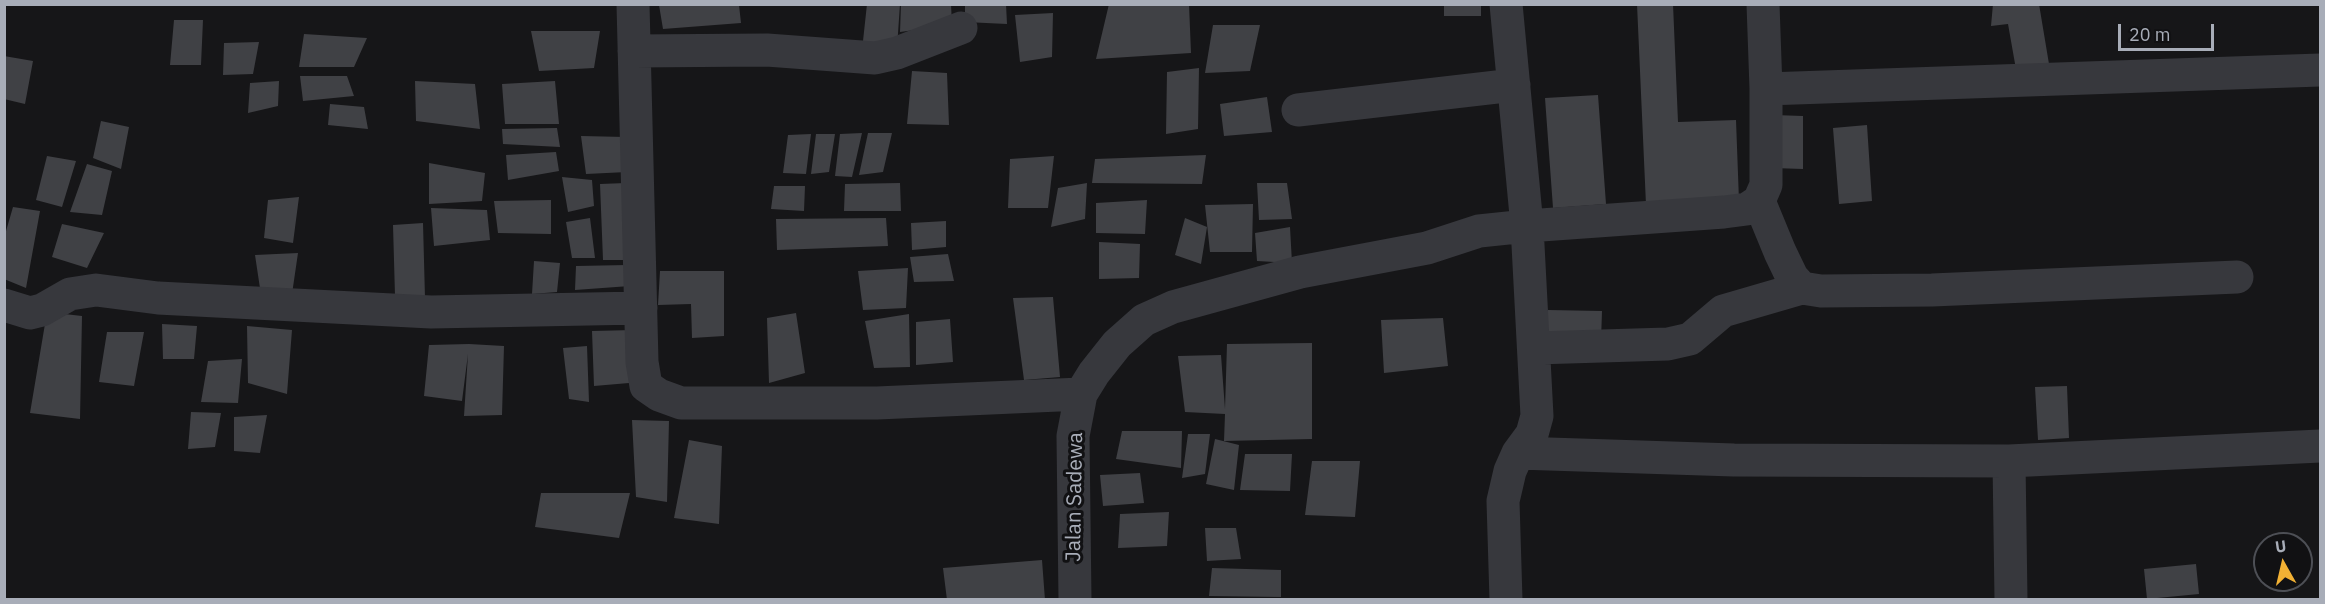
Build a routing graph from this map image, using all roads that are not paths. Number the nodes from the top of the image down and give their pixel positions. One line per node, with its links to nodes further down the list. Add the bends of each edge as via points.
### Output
1 (633, 4): 5 (street)
2 (1506, 4): 7 (street)
3 (1763, 4): 8 (street)
4 (960, 28): 5 (street, via 875,58 768,50)
5 (634, 51): 15 (street)
6 (2320, 70): 8 (street)
7 (1514, 85): 9 (street); 11 (street)
8 (1766, 89): 10 (street, via 1766,185)
9 (1298, 110)
10 (1759, 201): 11 (street, via 1746,210); 13 (street, via 1792,277)
11 (1527, 226): 16 (street); 17 (street, via 1479,231 1427,248 1300,272 1173,307 1143,320 1117,344)
12 (2237, 277): 13 (street, via 1932,290)
13 (1802, 288): 16 (street, via 1723,311 1690,339 1668,344)
14 (4, 305): 15 (street, via 30,313 69,294 96,290 158,298 431,312)
15 (640, 308): 17 (street, via 646,386 681,403 877,403)
16 (1534, 348): 19 (street, via 1537,416 1532,434)
17 (1081, 394): 21 (street, Jalan Sadewa, via 1073,436)
18 (2320, 446): 20 (street)
19 (1518, 453): 20 (street, via 1734,460); 22 (street, via 1503,501)
20 (2009, 461): 23 (street)
21 (1075, 600)
22 (1506, 600)
23 (2011, 600)

